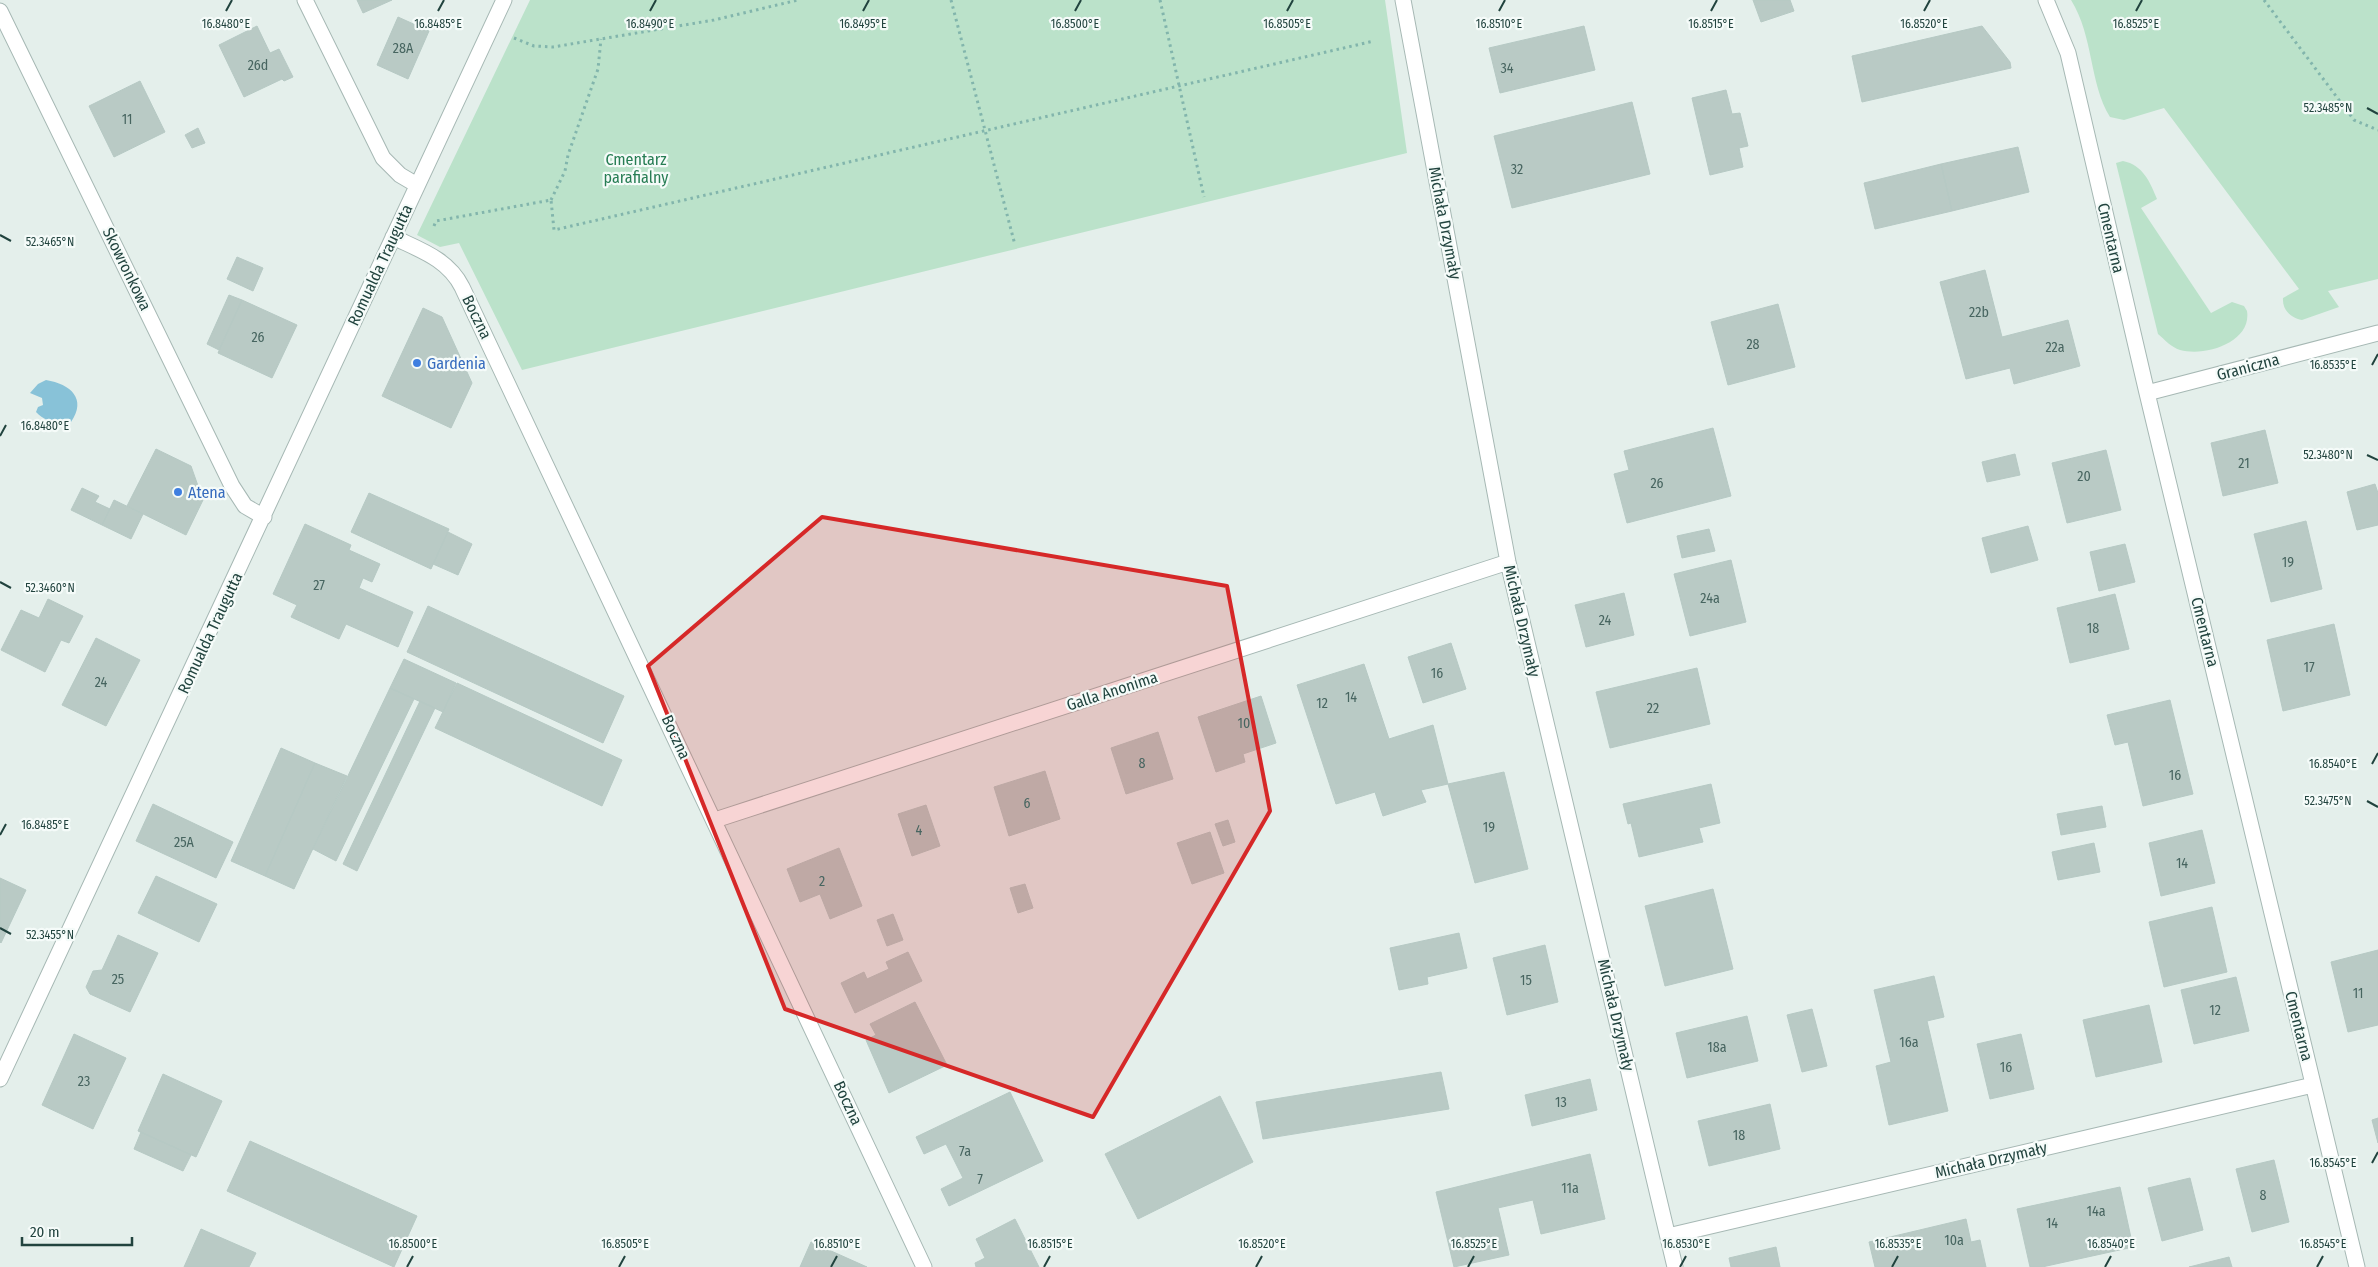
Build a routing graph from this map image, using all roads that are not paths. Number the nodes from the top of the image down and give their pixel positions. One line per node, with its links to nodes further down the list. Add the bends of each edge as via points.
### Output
1 (305, 0): 6 (street, Romualda Traugutta, via 383,158 400,175)
2 (504, 0): 6 (street, Romualda Traugutta)
3 (1404, 0): 11 (street, Michała Drzymały)
4 (2046, 0): 9 (street, Cmentarna, via 2068,52)
5 (0, 11): 10 (street, Skowronkowa, via 232,486 244,506)
6 (417, 185): 7 (street, Romualda Traugutta)
7 (393, 237): 10 (street, Romualda Traugutta); 12 (street, Boczna, via 450,267 462,287)
8 (2378, 333): 9 (street, Graniczna)
9 (2147, 393): 14 (street, Cmentarna)
10 (264, 517): 13 (street, Romualda Traugutta)
11 (1508, 562): 12 (street, Galla Anonima); 15 (street, Michała Drzymały)
12 (715, 820): 16 (street, Boczna)
13 (0, 1079)
14 (2314, 1085): 15 (street, Michała Drzymały); 18 (street, Cmentarna)
15 (1668, 1236): 17 (street, Michała Drzymały)
16 (924, 1267)
17 (1675, 1267)
18 (2357, 1267)

